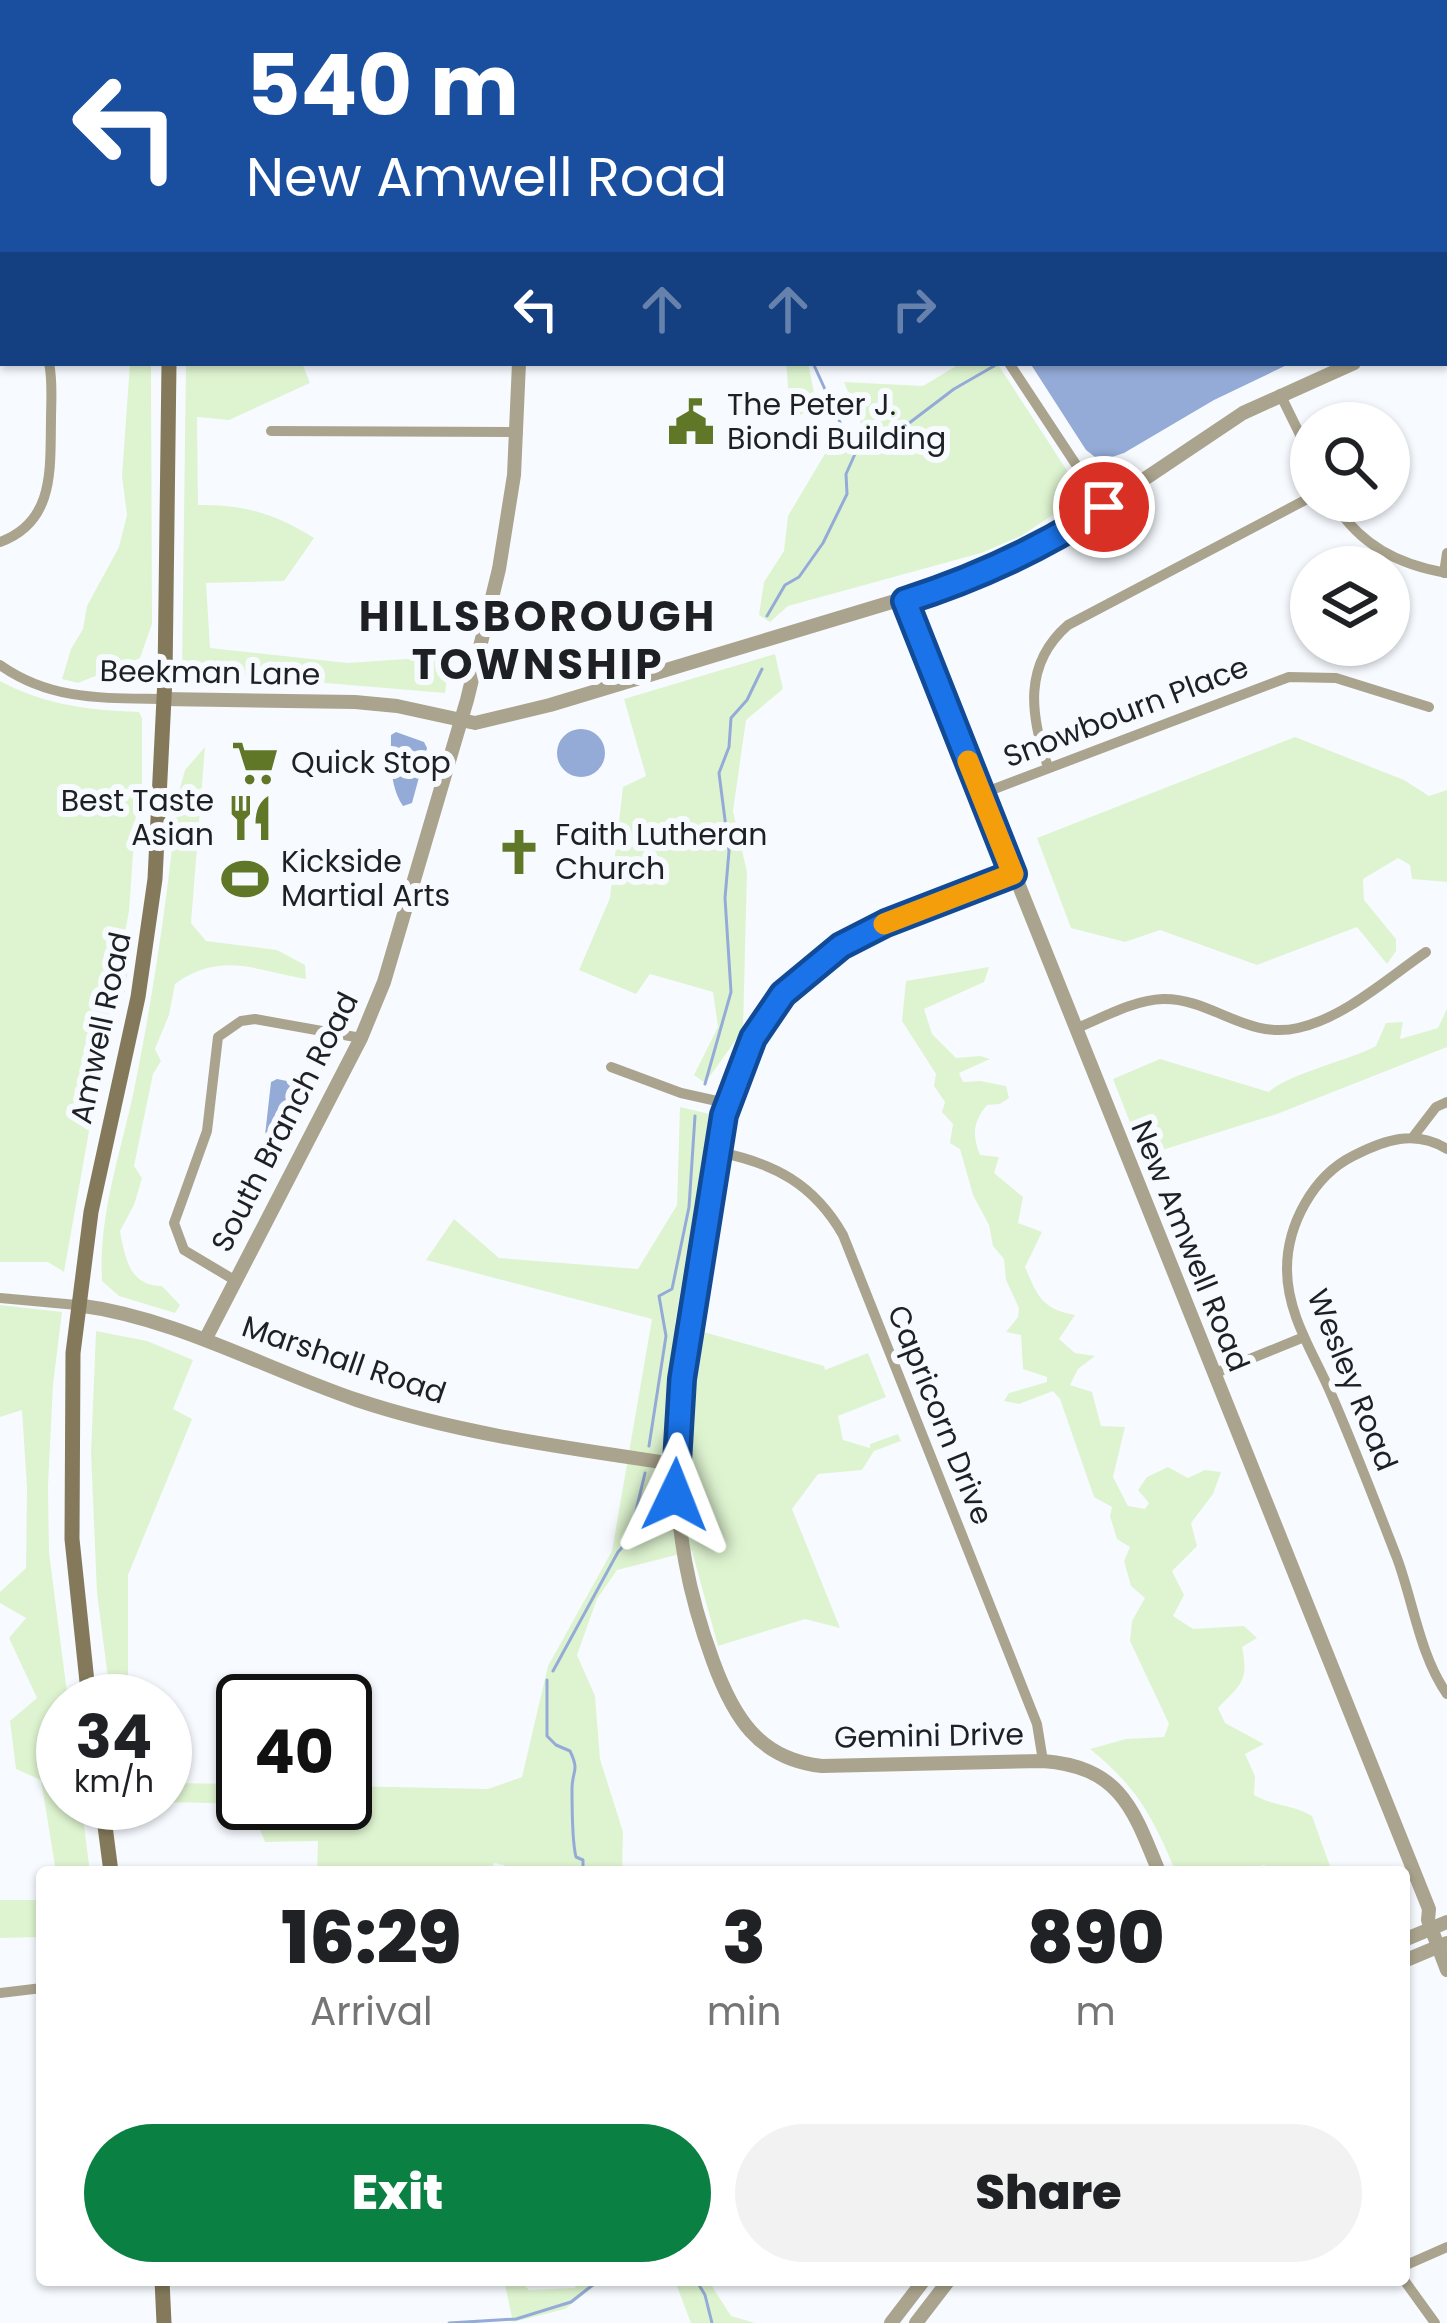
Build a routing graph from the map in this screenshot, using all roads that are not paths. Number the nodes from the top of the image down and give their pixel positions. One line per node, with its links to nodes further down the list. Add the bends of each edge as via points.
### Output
1 (49, 366): 13 (street, via 46,500 26,527)
2 (169, 366): 18 (main road, Amwell Road)
3 (519, 366): 9 (street, South Branch Road)
4 (1011, 366): 10 (street)
5 (1347, 366): 6 (street, Beekman Lane)
6 (1280, 394): 7 (street); 10 (street, Beekman Lane)
7 (1290, 414)
8 (271, 430): 9 (street)
9 (518, 432): 20 (street, South Branch Road, via 502,554)
10 (1104, 507): 16 (street, Beekman Lane, via 988,573)
11 (1290, 508): 21 (street, via 1052,638 1034,678 1033,704)
12 (1352, 522): 15 (street, via 1399,561)
13 (0, 542)
14 (1447, 553): 15 (street)
15 (1445, 573)
16 (905, 601): 20 (street, Beekman Lane, via 496,720); 22 (street, New Amwell Road)
17 (0, 665): 18 (street, Beekman Lane, via 60,694)
18 (164, 699): 20 (street, Beekman Lane, via 355,702); 35 (main road, Amwell Road, via 149,928)
19 (1429, 707): 21 (street, Snowbourn Place, via 1336,678 1289,676)
20 (459, 722): 26 (street, South Branch Road)
21 (1048, 767): 22 (street, Snowbourn Place)
22 (981, 794): 23 (street, New Amwell Road)
23 (1013, 874): 25 (street, New Amwell Road); 29 (street, Gemini Drive, via 864,933 819,961 761,1024)
24 (1426, 952): 25 (street, via 1296,1029 1259,1029 1165,999)
25 (1075, 1030): 38 (street, New Amwell Road)
26 (361, 1038): 33 (street, South Branch Road); 33 (street, via 255,1019 218,1037 207,1131 174,1222 184,1250)
27 (611, 1067): 29 (street)
28 (1447, 1102): 30 (street, Wesley Road)
29 (726, 1103): 32 (street, Gemini Drive)
30 (1412, 1137): 31 (street); 36 (street, Wesley Road, via 1345,1160 1304,1205 1287,1272)
31 (1447, 1149)
32 (718, 1152): 39 (street, Gemini Drive); 42 (street, Capricorn Drive, via 784,1172 843,1235 1028,1702)
33 (236, 1281): 37 (street, South Branch Road)
34 (0, 1298): 35 (street, Marshall Road)
35 (77, 1305): 37 (street, Marshall Road, via 149,1318); 40 (main road, Amwell Road, via 70,1483)
36 (1304, 1337): 38 (street); 41 (street, Wesley Road)
37 (206, 1340): 39 (street, Marshall Road, via 393,1411)
38 (1213, 1374): 46 (street, New Amwell Road)
39 (675, 1464): 42 (street, Gemini Drive, via 688,1586 726,1697 756,1739 822,1766)
40 (86, 1674)
41 (1447, 1694)
42 (1042, 1761): 45 (street, Gemini Drive, via 1085,1769 1120,1792)
43 (106, 1830): 44 (main road)
44 (110, 1866)
45 (1157, 1866)
46 (1442, 1927): 47 (street); 48 (street, New Amwell Road)
47 (1410, 1938)
48 (1442, 1945): 49 (street); 50 (street, New Amwell Road)
49 (1410, 1958)
50 (1447, 1970)
51 (36, 1989): 52 (street)
52 (0, 1993)
53 (1447, 2247): 54 (street)
54 (1410, 2263)
55 (162, 2286): 59 (main road)
56 (919, 2286): 60 (street)
57 (944, 2286): 61 (street)
58 (1407, 2286): 62 (street)
59 (164, 2323)
60 (891, 2323)
61 (916, 2323)
62 (1435, 2323)

